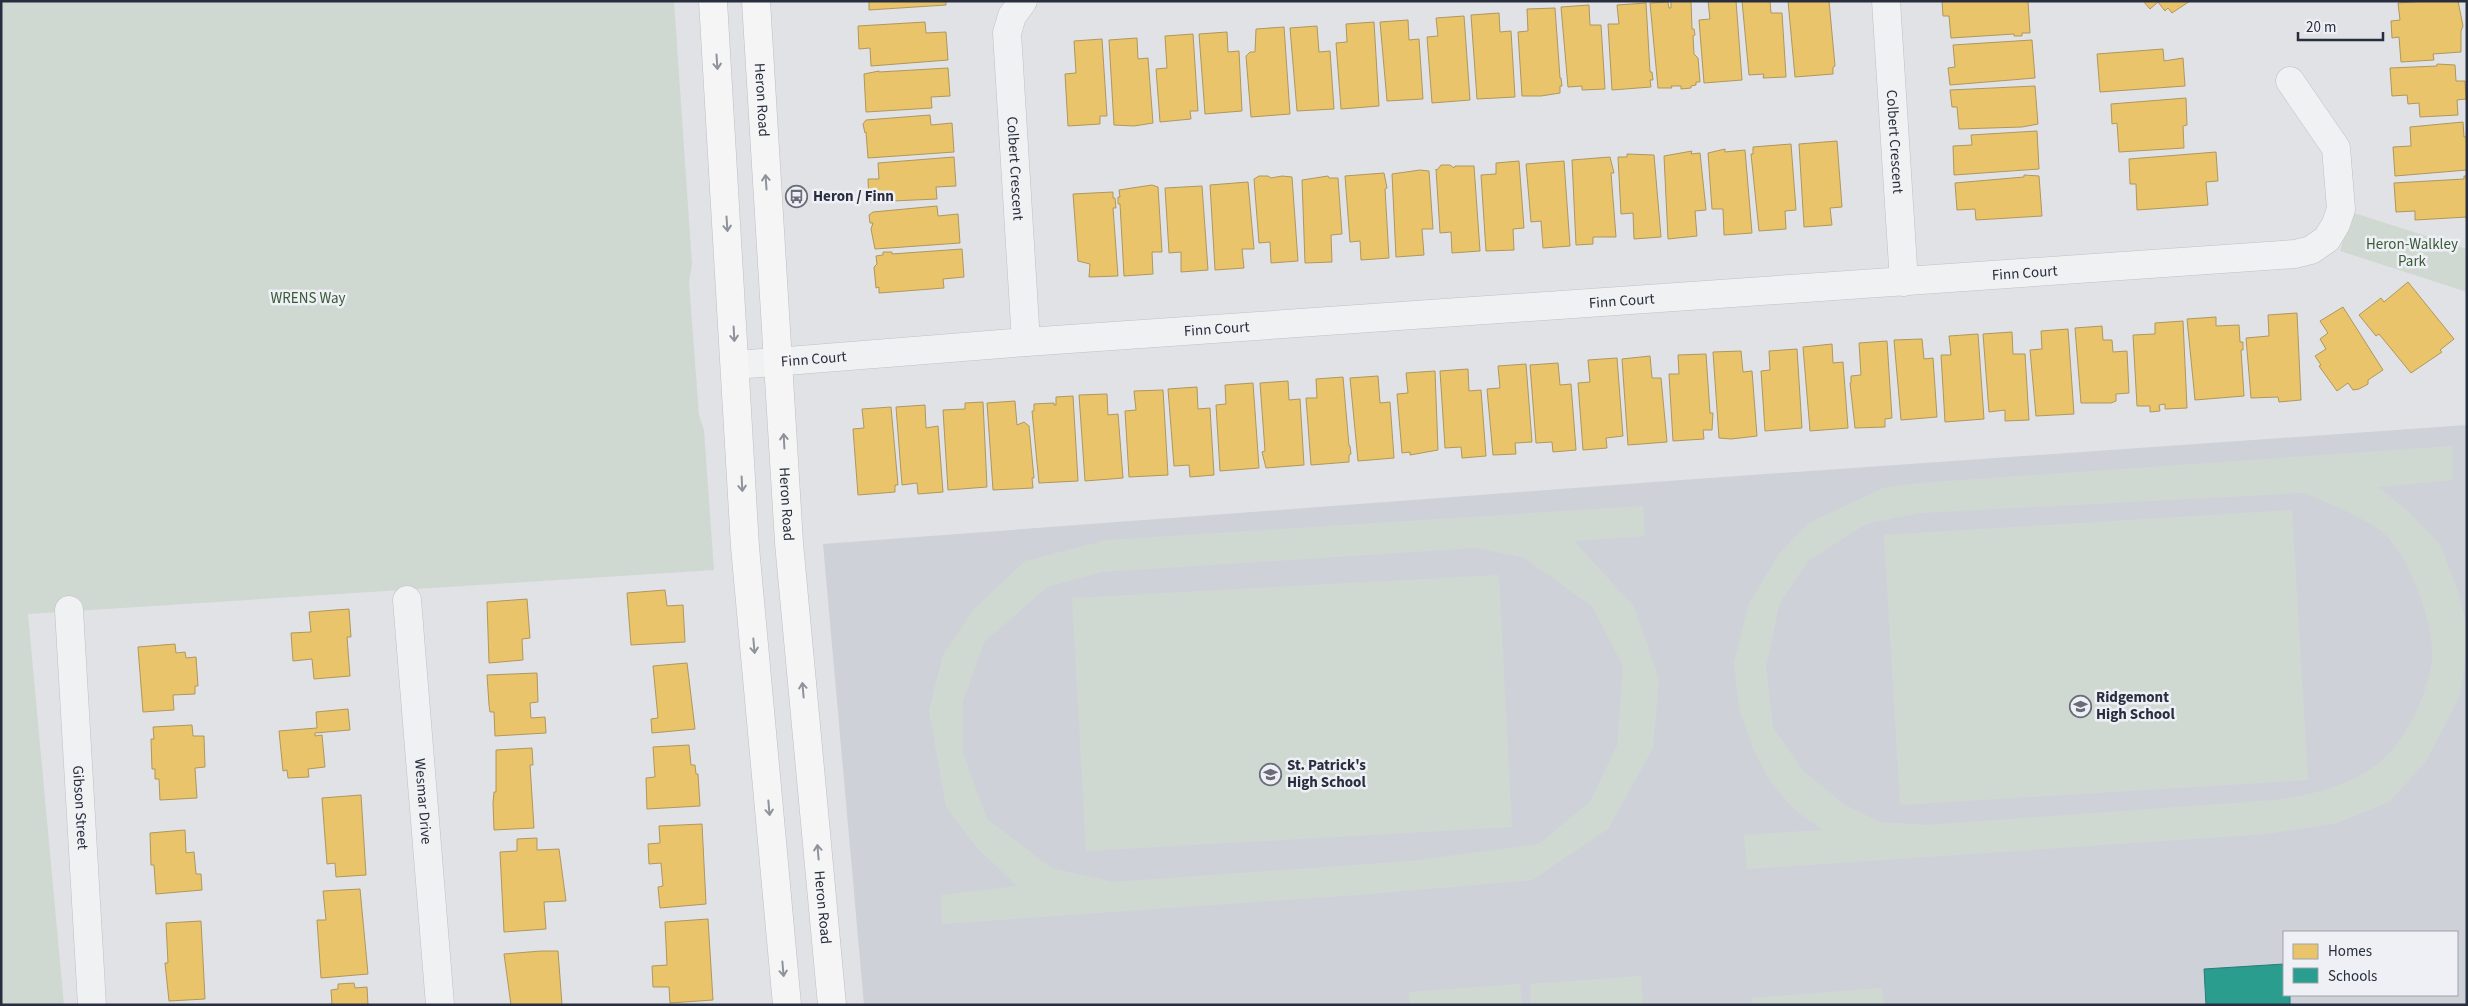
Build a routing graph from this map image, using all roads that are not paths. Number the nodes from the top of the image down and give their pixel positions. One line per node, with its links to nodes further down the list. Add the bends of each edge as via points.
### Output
1 (713, 1): 9 (main road, one-way to 9)
2 (756, 1): 8 (main road, Heron Road, one-way to 2)
3 (1023, 1): 7 (street, Colbert Crescent, via 1012,16 1007,33)
4 (1886, 1): 6 (street, Colbert Crescent)
5 (2290, 81): 6 (street, Finn Court, via 2336,148 2341,209 2327,239 2311,250 2295,254)
6 (1904, 282): 7 (street, Finn Court)
7 (1026, 342): 8 (street, Finn Court)
8 (779, 361): 9 (street, Finn Court); 15 (main road, Heron Road, one-way to 8, via 789,542)
9 (736, 365): 14 (main road, one-way to 14, via 745,547)
10 (406, 600): 13 (street, Wesmar Drive)
11 (69, 610): 12 (street, Gibson Street)
12 (92, 1005)
13 (440, 1005)
14 (786, 1005)
15 (832, 1005)

